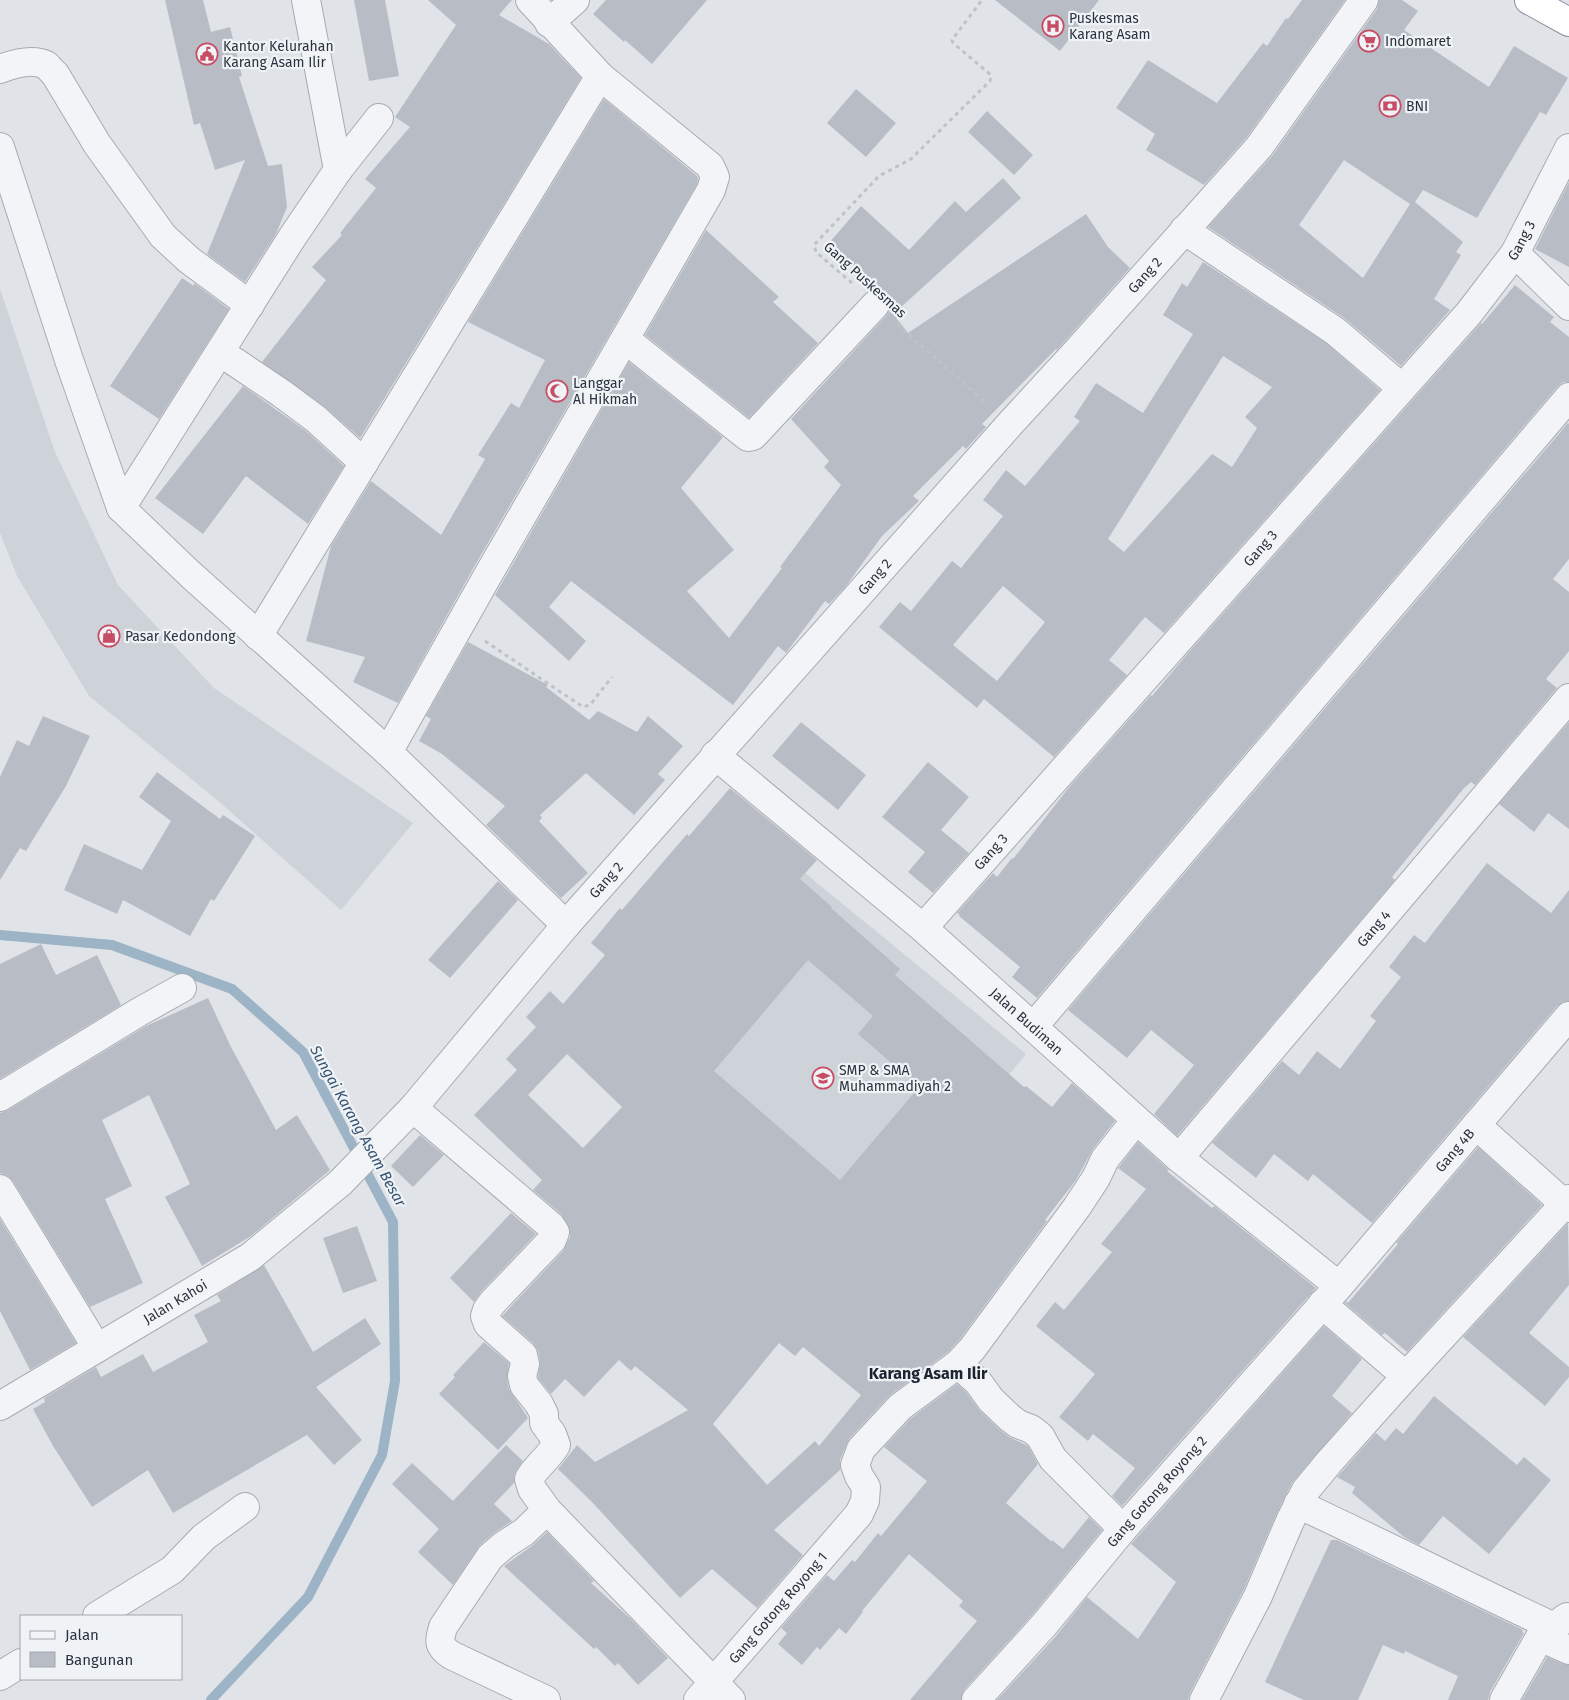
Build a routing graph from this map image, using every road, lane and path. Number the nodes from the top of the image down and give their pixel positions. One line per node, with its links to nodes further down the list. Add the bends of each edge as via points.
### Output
1 (306, 0): 14 (street)
2 (530, 0): 8 (street)
3 (576, 0): 8 (street)
4 (982, 0): 18 (path, Gang Puskesmas, via 952,40 991,75 990,81 911,158 879,176 814,245 816,252)
5 (1364, 0): 15 (street, Gang 2, via 1259,147)
6 (1529, 0): 7 (highway)
7 (1569, 22)
8 (550, 23): 10 (street)
9 (0, 69): 17 (street, via 31,62 46,65 55,74 97,144 163,236 189,260)
10 (600, 76): 20 (street, via 710,166 715,178); 25 (street)
11 (379, 118): 14 (street)
12 (0, 147): 26 (street)
13 (1569, 148): 16 (street, Gang 3)
14 (338, 170): 17 (street)
15 (1184, 230): 22 (street, via 1335,331); 24 (street, Gang 2)
16 (1515, 253): 19 (street); 22 (street, Gang 3, via 1469,313)
17 (250, 305): 21 (street)
18 (875, 305): 20 (street, via 748,438); 24 (path, Gang Puskesmas)
19 (1569, 306)
20 (625, 338): 27 (street)
21 (220, 352): 25 (street, via 281,392); 26 (street)
22 (1402, 388): 34 (street, Gang 3)
23 (1569, 397): 37 (street)
24 (1009, 425): 32 (street, Gang 2)
25 (364, 463): 28 (street)
26 (121, 508): 28 (street)
27 (461, 625): 29 (path, via 583,707 590,705); 31 (street)
28 (258, 636): 31 (street)
29 (612, 677)
30 (1569, 698): 42 (street, Gang 4)
31 (388, 752): 33 (street)
32 (715, 755): 33 (street, Gang 2); 34 (street, Jalan Budiman)
33 (566, 925): 39 (street, Gang 2)
34 (923, 928): 37 (street, Jalan Budiman)
35 (182, 988): 38 (street)
36 (1569, 1016): 41 (street, Gang 4B)
37 (1033, 1027): 40 (street, Jalan Budiman)
38 (0, 1097)
39 (413, 1108): 43 (street, Gang 2); 53 (street, via 555,1232 552,1240 492,1303 485,1316 488,1324 523,1355 524,1385 539,1404 544,1423 556,1445 529,1479)
40 (1136, 1120): 42 (street, Jalan Budiman); 48 (street, via 1105,1159 1071,1214)
41 (1476, 1125): 45 (street); 46 (street, Gang 4B)
42 (1179, 1158): 46 (street, Jalan Budiman)
43 (340, 1183): 47 (street, Jalan Kahoi, via 250,1257)
44 (0, 1189): 47 (street)
45 (1568, 1204): 49 (street)
46 (1331, 1295): 49 (street, Jalan Budiman); 54 (street, Gang Gotong Royong 2)
47 (97, 1348): 50 (street, Jalan Kahoi)
48 (958, 1364): 54 (street, via 1010,1418 1040,1436 1053,1459); 60 (street, Gang Gotong Royong 1, via 900,1408 861,1449 855,1465 866,1487 865,1501 859,1514)
49 (1406, 1376): 51 (street, via 1330,1460)
50 (0, 1406)
51 (1298, 1504): 56 (street); 63 (street, via 1258,1596)
52 (245, 1507): 55 (street, via 204,1537 172,1570)
53 (547, 1510): 60 (street); 61 (street, via 490,1557 443,1627 440,1639 442,1648 451,1655)
54 (1123, 1529): 62 (street, Gang Gotong Royong 2, via 1044,1626)
55 (99, 1615)
56 (1554, 1627): 57 (street); 64 (street)
57 (1569, 1650)
58 (20, 1664): 59 (street)
59 (0, 1676)
60 (714, 1694)
61 (546, 1700)
62 (976, 1700)
63 (1204, 1700)
64 (1504, 1700)

